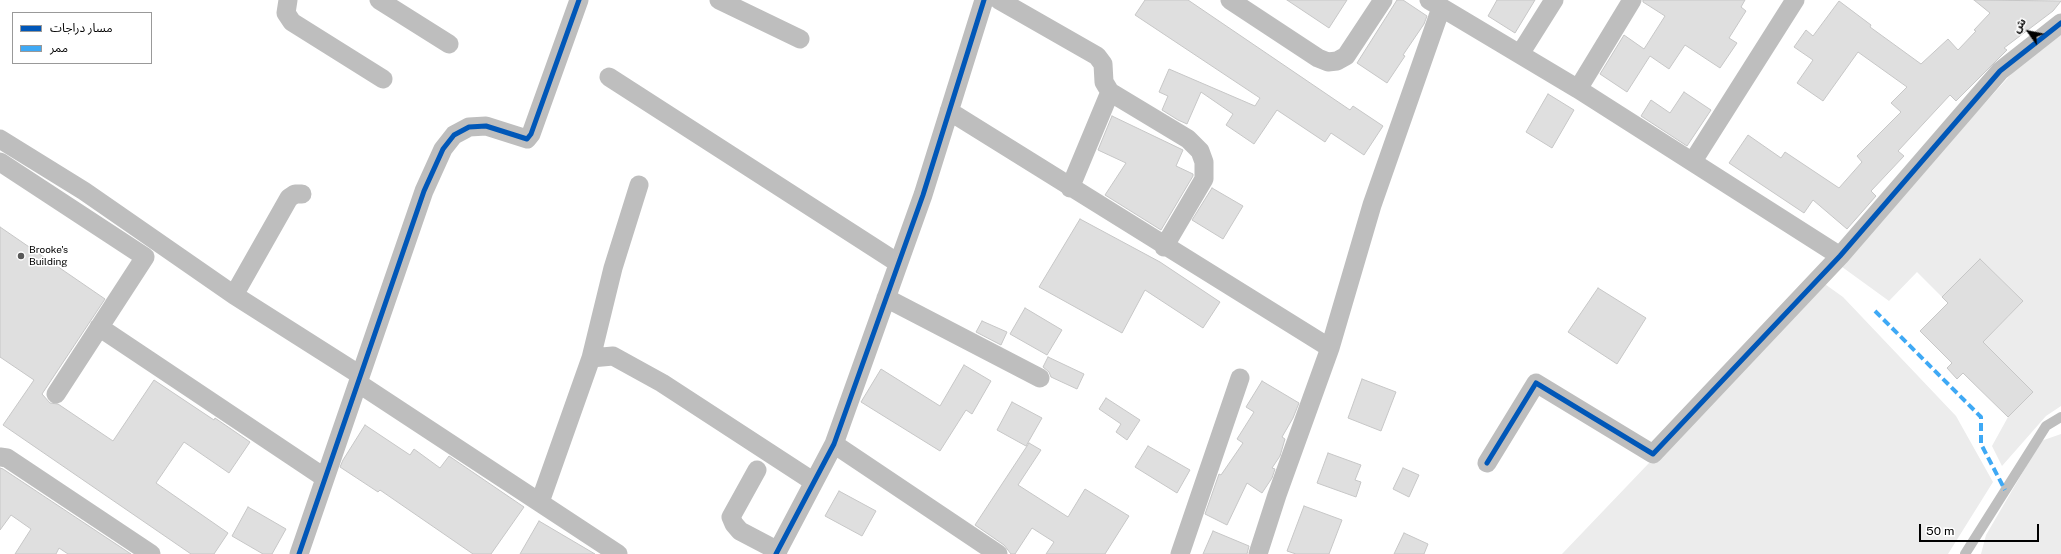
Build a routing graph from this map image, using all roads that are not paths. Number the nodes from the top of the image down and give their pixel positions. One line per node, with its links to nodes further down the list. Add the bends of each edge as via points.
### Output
1 (288, 0): 18 (street, via 286,13 292,22)
2 (379, 0): 15 (street)
3 (579, 0): 38 (street, via 527,139 486,126 469,126 454,135 443,149 424,191)
4 (719, 0): 14 (street)
5 (984, 0): 21 (street)
6 (999, 0): 20 (street, via 1097,56 1103,64 1104,82)
7 (1230, 0): 8 (street, via 1328,62 1346,56)
8 (1383, 0)
9 (1554, 0): 16 (street)
10 (1632, 0): 19 (street)
11 (1795, 0): 23 (street)
12 (1435, 4): 16 (street); 34 (street)
13 (2061, 23): 29 (street, via 2000,71)
14 (800, 39)
15 (449, 44)
16 (1520, 54): 19 (street)
17 (609, 77): 30 (street)
18 (382, 79)
19 (1578, 89): 23 (street)
20 (1110, 92): 26 (street); 28 (street, via 1188,139 1200,151 1204,162 1204,179)
21 (949, 111): 26 (street); 30 (street, via 923,195)
22 (0, 139): 31 (street, via 84,191)
23 (1693, 161): 29 (street)
24 (0, 162): 33 (street, via 145,257)
25 (639, 185): 35 (street, via 613,268)
26 (1070, 188): 28 (street)
27 (302, 194): 31 (street, via 288,198)
28 (1164, 247): 34 (street)
29 (1840, 256): 43 (street, via 1653,454 1536,384)
30 (898, 263): 32 (street)
31 (234, 295): 38 (street)
32 (886, 298): 36 (street); 41 (street)
33 (99, 327): 39 (street); 45 (street)
34 (1330, 348): 55 (street)
35 (591, 358): 46 (street, via 613,356 640,370); 47 (street)
36 (1040, 378)
37 (1240, 378): 54 (street)
38 (359, 379): 45 (street); 47 (street)
39 (56, 394)
40 (2061, 418): 48 (lane, via 2046,426)
41 (834, 444): 46 (street); 53 (street)
42 (0, 457): 50 (street, via 7,458)
43 (1488, 463)
44 (757, 470): 49 (street, via 731,517 740,531)
45 (325, 478): 51 (street)
46 (814, 482): 49 (street)
47 (540, 502): 52 (street)
48 (1968, 551)
49 (777, 553)
50 (151, 554)
51 (299, 554)
52 (618, 554)
53 (998, 554)
54 (1180, 554)
55 (1258, 554)

